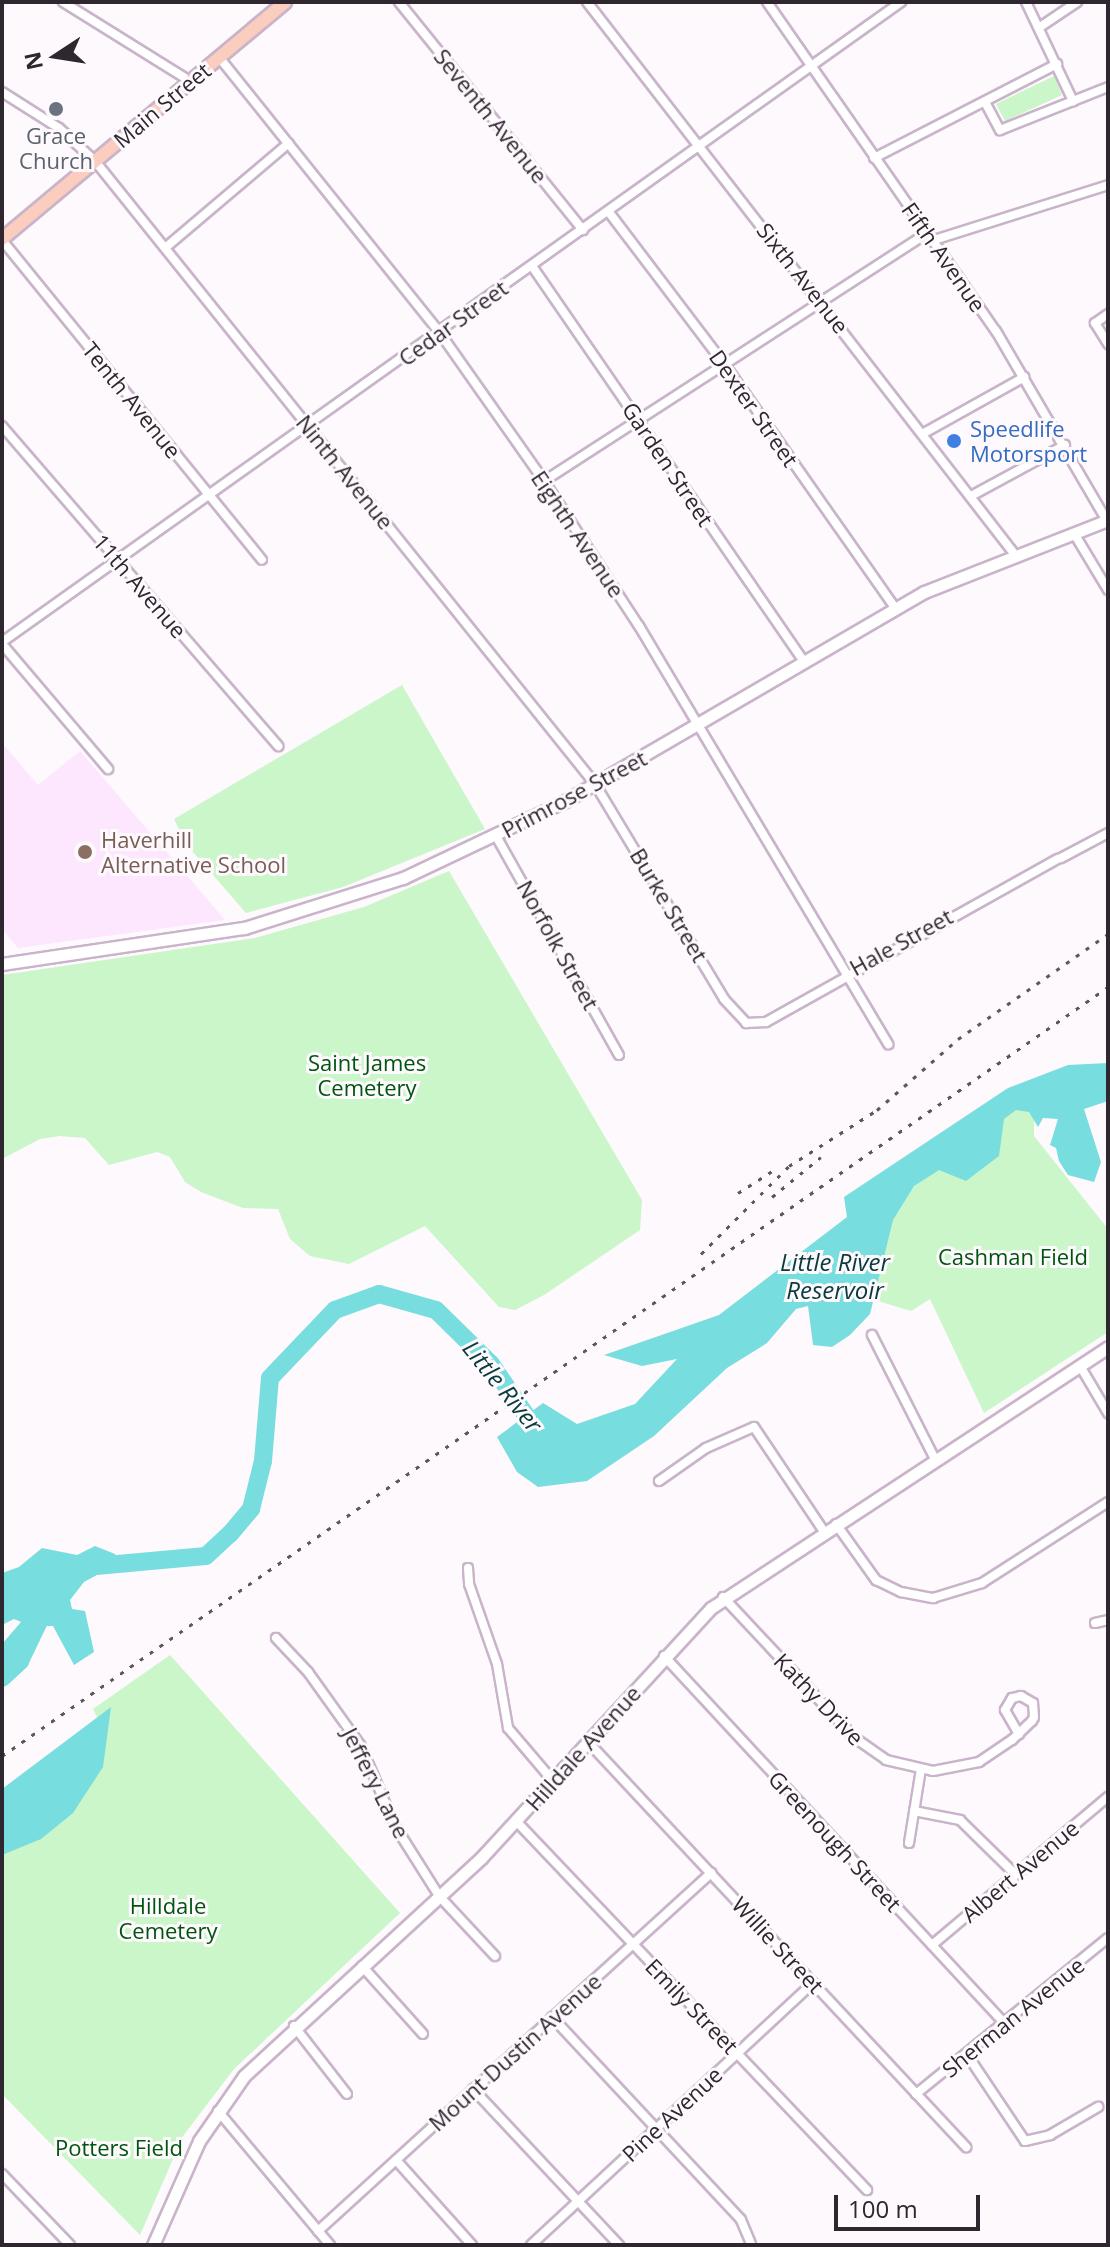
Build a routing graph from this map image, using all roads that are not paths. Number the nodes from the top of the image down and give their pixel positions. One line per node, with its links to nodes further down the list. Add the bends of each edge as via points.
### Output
1 (63, 2): 13 (street)
2 (285, 2): 10 (main road, Main Street)
3 (399, 2): 24 (street, Seventh Avenue)
4 (587, 2): 19 (street, Sixth Avenue)
5 (767, 2): 12 (street, Fifth Avenue)
6 (900, 2): 12 (street, Cedar Street)
7 (1026, 2): 9 (street)
8 (1077, 2): 9 (street)
9 (1040, 27): 11 (street)
10 (219, 57): 13 (main road, Main Street); 18 (street, Eighth Avenue)
11 (1057, 64): 16 (street); 17 (street)
12 (810, 67): 19 (street, Cedar Street); 20 (street, Fifth Avenue)
13 (190, 81): 21 (main road, Main Street)
14 (1108, 87): 16 (street)
15 (2, 92): 21 (street, Ninth Avenue, via 59,128)
16 (1073, 101): 17 (street, via 1000,130)
17 (985, 102): 20 (street)
18 (289, 143): 27 (street); 31 (street, Eighth Avenue)
19 (700, 145): 23 (street, Cedar Street); 29 (street, Sixth Avenue)
20 (874, 158): 25 (street, Fifth Avenue)
21 (95, 161): 26 (main road, Main Street); 27 (street, Ninth Avenue)
22 (1108, 185): 25 (street)
23 (608, 211): 24 (street, Cedar Street); 33 (street, Dexter Street)
24 (583, 230): 28 (street, Cedar Street)
25 (932, 236): 29 (street); 34 (street, Fifth Avenue)
26 (2, 239): 41 (street, Tenth Avenue)
27 (165, 248): 37 (street, Ninth Avenue)
28 (532, 266): 31 (street, Cedar Street); 35 (street, Garden Street)
29 (821, 301): 33 (street); 38 (street, Sixth Avenue)
30 (1108, 314): 32 (street, via 1096,320)
31 (440, 333): 37 (street, Cedar Street); 40 (street, Eighth Avenue)
32 (1108, 344)
33 (725, 365): 35 (street); 49 (street, Dexter Street)
34 (1024, 377): 38 (street); 39 (street, Fifth Avenue)
35 (638, 421): 40 (street); 51 (street, Garden Street)
36 (2, 426): 46 (street, 11th Avenue)
37 (308, 426): 41 (street, Cedar Street); 55 (street, Ninth Avenue)
38 (924, 433): 42 (street, Sixth Avenue)
39 (1065, 445): 42 (street); 43 (street, Fifth Avenue)
40 (544, 481): 52 (street, Eighth Avenue)
41 (209, 495): 46 (street, Cedar Street); 47 (street, Tenth Avenue)
42 (971, 496): 45 (street, Sixth Avenue)
43 (1108, 520): 44 (main road, Primrose Street)
44 (1075, 535): 45 (main road, Primrose Street); 48 (street)
45 (1016, 556): 49 (main road, Primrose Street)
46 (118, 560): 50 (street, Cedar Street); 53 (street, 11th Avenue)
47 (262, 560)
48 (1108, 590)
49 (895, 608): 51 (main road, Primrose Street)
50 (2, 643): 54 (street)
51 (804, 662): 52 (main road, Primrose Street)
52 (699, 724): 55 (main road, Primrose Street); 59 (street, Eighth Avenue)
53 (278, 746)
54 (108, 769)
55 (595, 784): 57 (main road, Primrose Street); 60 (street, Burke Street, via 724,999)
56 (1108, 833): 59 (street, Hale Street)
57 (496, 836): 58 (main road, Primrose Street, via 403,878 269,921 174,941); 62 (street, Norfolk Street)
58 (2, 964)
59 (848, 971): 60 (street, Hale Street, via 766,1022); 61 (street, Eighth Avenue)
60 (746, 1023)
61 (888, 1044)
62 (619, 1055)
63 (872, 1335): 67 (street)
64 (1108, 1347): 65 (main road, Hilldale Avenue)
65 (1080, 1366): 66 (street); 67 (main road, Hilldale Avenue)
66 (1108, 1413)
67 (935, 1459): 70 (main road, Hilldale Avenue)
68 (659, 1481): 71 (street, via 706,1448 754,1427)
69 (1108, 1502): 70 (street, via 982,1583 933,1598 876,1580)
70 (835, 1523): 71 (main road, Hilldale Avenue)
71 (823, 1530): 73 (main road, Hilldale Avenue)
72 (468, 1568): 81 (street, via 497,1664 508,1728)
73 (723, 1597): 77 (main road, Hilldale Avenue); 80 (street, Kathy Drive, via 864,1746 886,1760)
74 (1108, 1620): 75 (street)
75 (1095, 1623)
76 (276, 1638): 88 (street, Jeffery Lane, via 308,1672 361,1746 395,1826)
77 (664, 1656): 79 (main road, Hilldale Avenue); 91 (street, Greenough Street)
78 (1019, 1734): 78 (street, via 1036,1712 1021,1696 1012,1698 1005,1710); 80 (street, Kathy Drive, via 970,1766)
79 (589, 1743): 81 (main road, Hilldale Avenue); 86 (street, Willie Street)
80 (921, 1769): 83 (street)
81 (555, 1782): 84 (main road, Hilldale Avenue)
82 (1108, 1797): 87 (street, Albert Avenue)
83 (914, 1811): 85 (street); 87 (street, via 960,1820)
84 (517, 1822): 88 (main road, Hilldale Avenue); 90 (street, Emily Street)
85 (909, 1843)
86 (711, 1873): 90 (street, Mount Dustin Avenue); 94 (street, Willie Street)
87 (1015, 1874): 91 (street, Albert Avenue)
88 (439, 1896): 92 (street, Jeffery Lane); 93 (main road, Hilldale Avenue)
89 (1108, 1938): 96 (street, Sherman Avenue)
90 (633, 1944): 95 (street, Mount Dustin Avenue); 99 (street, Emily Street)
91 (932, 1945): 96 (street, Greenough Street)
92 (495, 1956)
93 (362, 1966): 97 (main road, Hilldale Avenue); 98 (street)
94 (813, 1983): 99 (street, Pine Avenue); 103 (street, Willie Street)
95 (552, 2017): 101 (street, Mount Dustin Avenue); 106 (street)
96 (1006, 2025): 100 (street, Sherman Avenue)
97 (294, 2026): 102 (street); 105 (main road, Hilldale Avenue)
98 (423, 2034)
99 (737, 2054): 106 (street, Pine Avenue); 110 (street, Emily Street)
100 (968, 2056): 103 (street, Sherman Avenue); 104 (street, via 1025,2141 1050,2135)
101 (473, 2089): 108 (street, Mount Dustin Avenue); 111 (street)
102 (347, 2094)
103 (916, 2094): 107 (street, Willie Street)
104 (1098, 2107)
105 (218, 2111): 112 (street); 115 (main road, Hilldale Avenue, via 190,2159)
106 (656, 2129): 111 (street, Pine Avenue); 113 (street, via 741,2220)
107 (966, 2147)
108 (396, 2160): 112 (street, Mount Dustin Avenue); 117 (street)
109 (2, 2174): 114 (street)
110 (867, 2190)
111 (578, 2202): 118 (street, Pine Avenue); 119 (street)
112 (318, 2231): 116 (street)
113 (751, 2243)
114 (70, 2245)
115 (153, 2245)
116 (330, 2245)
117 (472, 2245)
118 (531, 2245)
119 (619, 2245)

